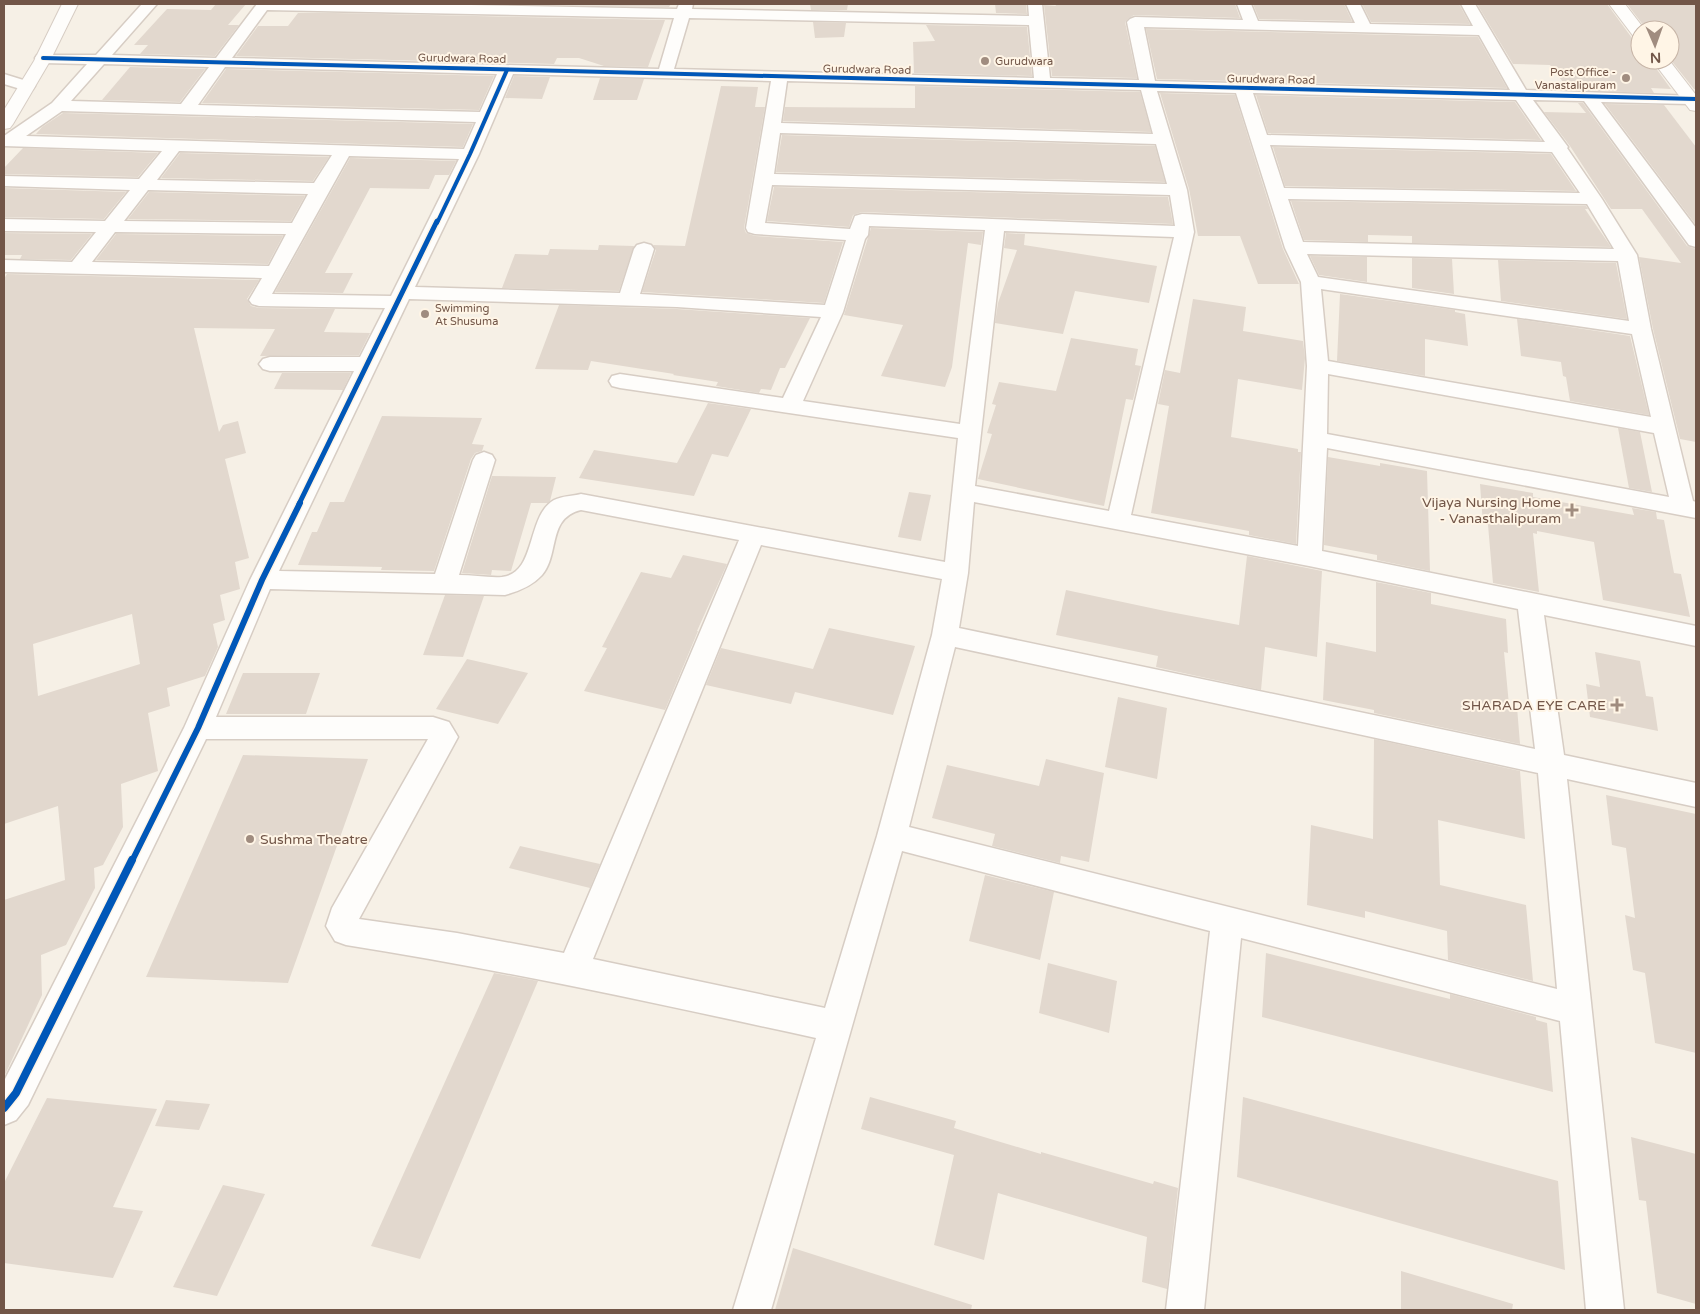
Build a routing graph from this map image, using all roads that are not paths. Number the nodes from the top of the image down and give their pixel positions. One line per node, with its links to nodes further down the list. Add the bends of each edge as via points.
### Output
1 (70, 4): 21 (street)
2 (150, 4): 22 (street)
3 (264, 4): 10 (street); 23 (street)
4 (1035, 4): 15 (street)
5 (1131, 4): 17 (street)
6 (1244, 4): 18 (street)
7 (1353, 4): 19 (street)
8 (1468, 4): 20 (street)
9 (1617, 4): 16 (street)
10 (459, 6): 11 (street)
11 (571, 8): 12 (street)
12 (685, 8): 13 (street); 26 (street)
13 (789, 9): 14 (street)
14 (912, 10): 15 (street)
15 (1036, 21): 29 (street)
16 (1630, 21)
17 (1135, 22): 18 (street); 31 (street)
18 (1252, 25): 19 (street)
19 (1365, 28): 20 (street)
20 (1484, 31): 33 (street)
21 (43, 58): 22 (street, Gurudwara Road); 30 (street)
22 (101, 59): 23 (street, Gurudwara Road); 36 (street)
23 (220, 62): 24 (street, Gurudwara Road); 37 (street)
24 (508, 70): 26 (street, Gurudwara Road); 38 (street)
25 (1668, 70): 35 (street)
26 (665, 74): 27 (street, Gurudwara Road)
27 (780, 76): 29 (street, Gurudwara Road); 40 (street)
28 (4, 78): 30 (street)
29 (1042, 83): 31 (street, Gurudwara Road)
30 (27, 86): 39 (street)
31 (1148, 86): 32 (street, Gurudwara Road); 41 (street)
32 (1242, 88): 33 (street, Gurudwara Road); 42 (street)
33 (1521, 95): 34 (street, Gurudwara Road); 45 (street)
34 (1589, 97): 35 (street, Gurudwara Road); 61 (street)
35 (1694, 102)
36 (58, 106): 37 (street); 43 (street)
37 (187, 108): 38 (street)
38 (486, 117): 47 (street)
39 (4, 124)
40 (771, 128): 41 (street); 48 (street)
41 (1163, 138): 52 (street)
42 (1259, 140): 45 (street); 53 (street)
43 (6, 141): 44 (street)
44 (175, 145): 46 (street); 50 (street)
45 (1559, 147): 54 (street)
46 (344, 150): 47 (street); 51 (street)
47 (470, 154): 69 (street)
48 (766, 179): 52 (street); 60 (street, via 755,228)
49 (4, 181): 50 (street)
50 (143, 185): 51 (street); 57 (street)
51 (320, 189): 58 (street)
52 (1178, 190): 59 (street)
53 (1277, 193): 54 (street); 62 (street)
54 (1594, 200): 64 (street)
55 (4, 225): 57 (street)
56 (996, 225): 59 (street); 60 (street, via 862,220); 79 (street)
57 (110, 226): 58 (street); 66 (street)
58 (298, 229): 67 (street)
59 (1185, 232): 84 (street)
60 (859, 235): 71 (street)
61 (1696, 241)
62 (1295, 248): 64 (street); 68 (street)
63 (644, 249): 70 (street)
64 (1627, 255): 72 (street)
65 (4, 266): 66 (street)
66 (77, 268): 67 (street)
67 (275, 272): 69 (street, via 259,300)
68 (1311, 282): 72 (street); 75 (street)
69 (400, 297): 70 (street); 74 (street)
70 (628, 301): 71 (street, via 677,301)
71 (833, 312): 77 (street)
72 (1641, 329): 78 (street)
73 (270, 364): 74 (street)
74 (368, 364): 88 (street)
75 (1318, 366): 78 (street); 80 (street)
76 (620, 381): 77 (street)
77 (790, 406): 79 (street)
78 (1664, 427): 83 (street)
79 (971, 433): 82 (street)
80 (1316, 440): 83 (street); 86 (street)
81 (484, 460): 89 (street)
82 (963, 492): 84 (street); 87 (street)
83 (1690, 509)
84 (1118, 521): 86 (street)
85 (753, 536): 87 (street); 89 (street, via 582,502 563,506 551,516 534,568 522,579 505,586); 98 (street)
86 (1309, 558): 90 (street)
87 (956, 572): 91 (street)
88 (262, 580): 89 (street); 93 (street)
89 (444, 583)
90 (1530, 603): 92 (street); 94 (street)
91 (945, 635): 94 (street); 96 (street)
92 (1696, 636)
93 (198, 728): 98 (street, via 439,728 444,737 343,918 342,926 346,931); 101 (street, via 16,1093)
94 (1551, 763): 95 (street); 99 (street)
95 (1696, 795)
96 (892, 836): 97 (street); 100 (street)
97 (1227, 920): 99 (street); 104 (street)
98 (573, 970): 100 (street)
99 (1576, 1009): 102 (street)
100 (836, 1026): 103 (street)
101 (4, 1108)
102 (1609, 1309)
103 (752, 1310)
104 (1185, 1310)

